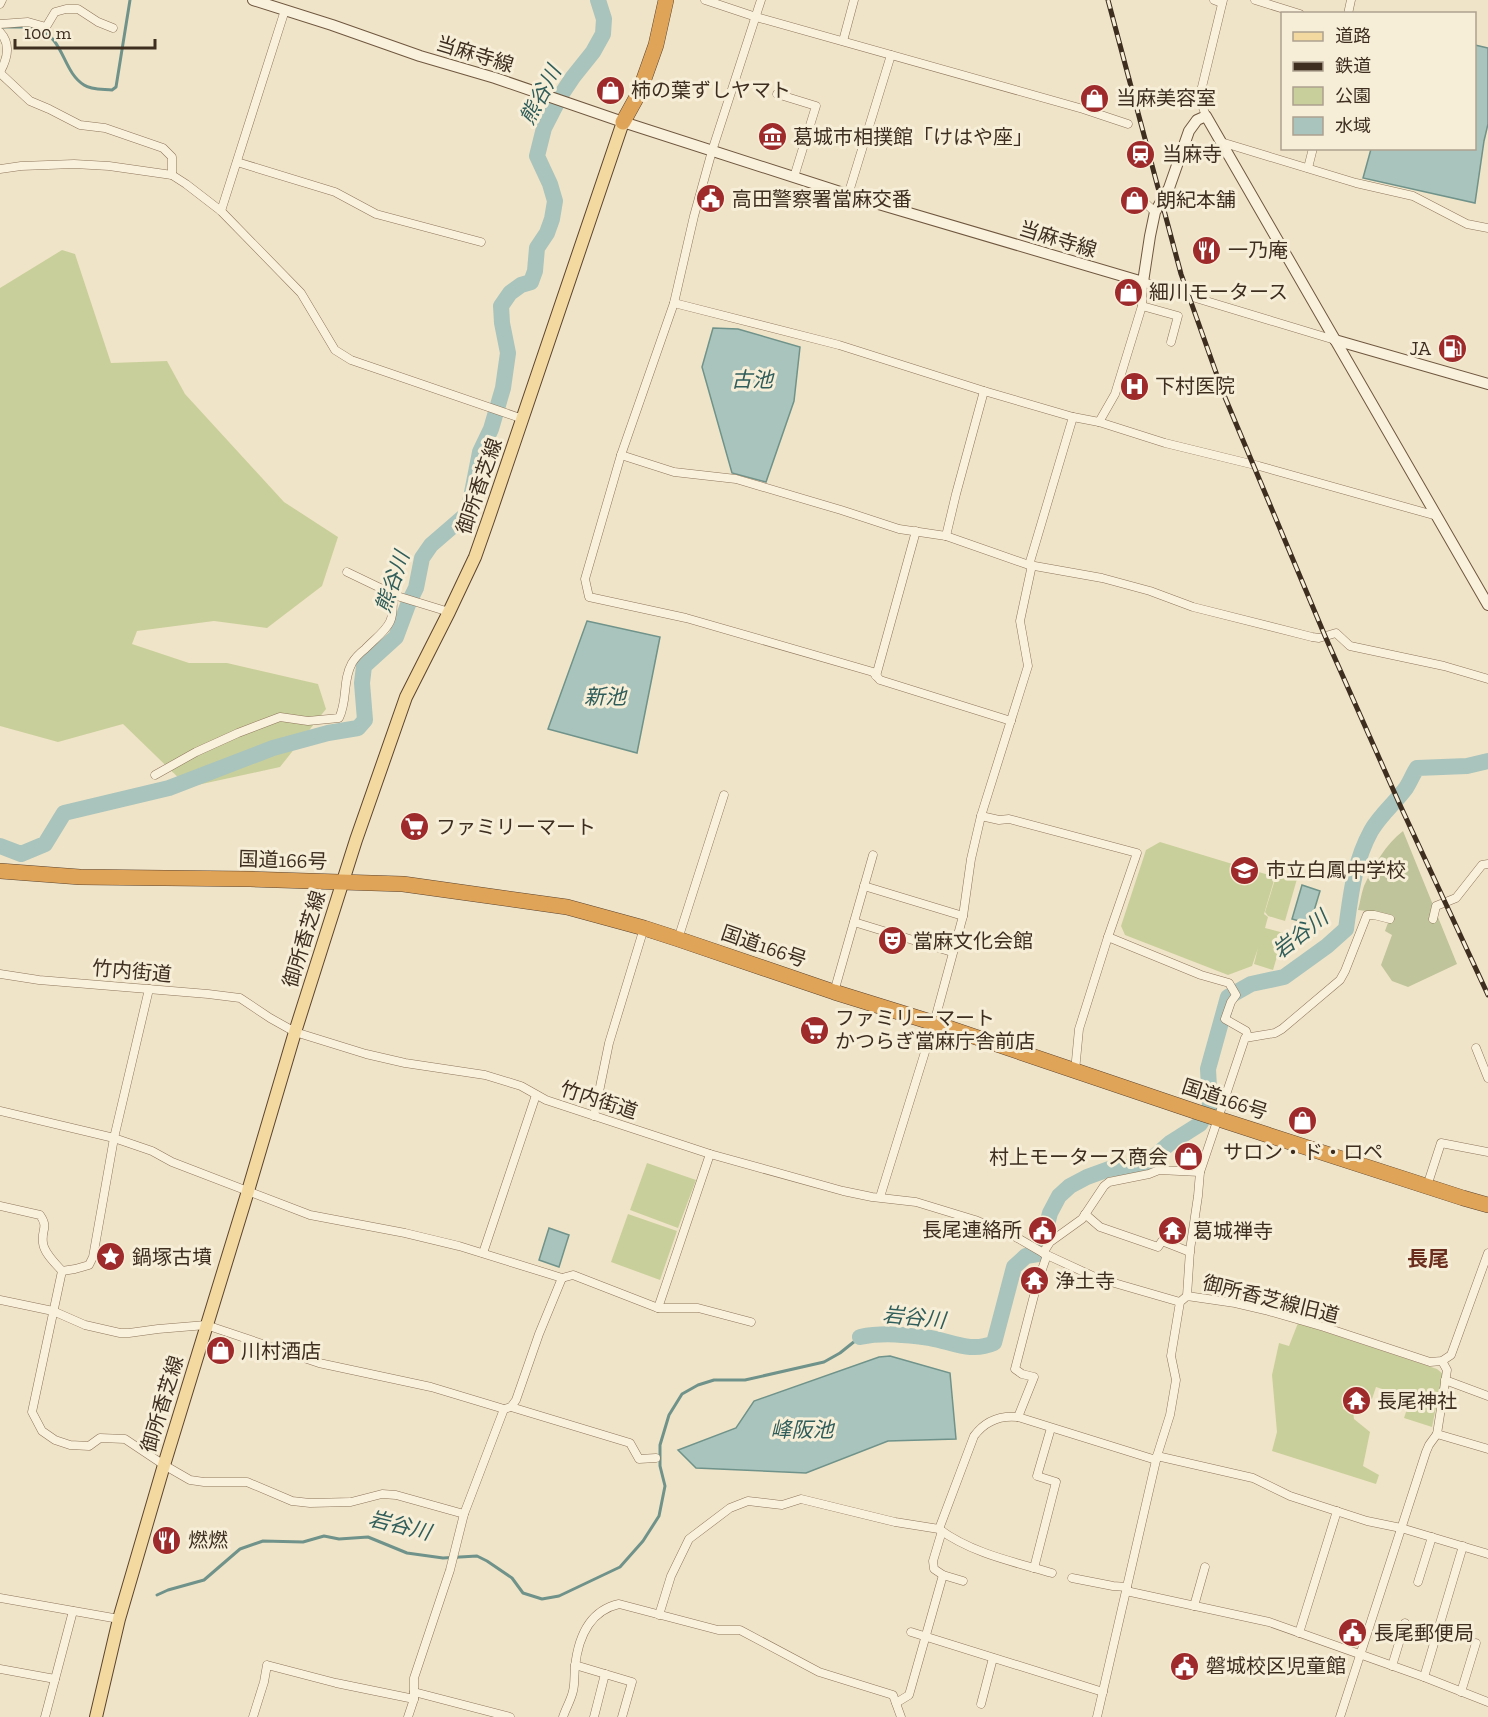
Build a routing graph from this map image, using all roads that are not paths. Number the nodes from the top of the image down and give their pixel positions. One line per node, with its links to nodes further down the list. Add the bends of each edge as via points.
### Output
1 (253, 0): 8 (main road, 当麻寺線)
2 (666, 0): 19 (highway, via 643,83)
3 (705, 0): 10 (street)
4 (761, 0): 10 (street)
5 (854, 0): 14 (street)
6 (1257, 0): 9 (street)
7 (1220, 1): 18 (street, via 1201,91)
8 (285, 10): 19 (main road, 当麻寺線); 24 (street)
9 (1294, 12)
10 (756, 17): 14 (street); 23 (street)
11 (0, 24): 12 (street, via 28,22 46,27 55,12 78,9)
12 (113, 28)
13 (0, 32): 16 (street, via 8,52)
14 (843, 41): 15 (street)
15 (891, 55): 20 (street); 29 (street)
16 (0, 72): 27 (street, via 30,101 80,125 105,128 163,148 172,157)
17 (777, 94): 28 (street, via 816,106)
18 (1206, 116): 21 (main road); 32 (main road, via 1197,120 1189,132 1169,188)
19 (623, 122): 23 (main road, 当麻寺線); 43 (main road, 御所香芝線)
20 (1128, 124)
21 (1221, 142): 25 (street); 38 (main road)
22 (1312, 150): 25 (street)
23 (712, 151): 28 (main road, 当麻寺線); 36 (street)
24 (237, 162): 31 (street); 34 (street, via 335,192 376,214)
25 (1308, 168): 33 (street, via 1413,196 1467,224)
26 (0, 169): 27 (street, via 74,164)
27 (172, 175): 31 (street)
28 (794, 177): 29 (main road, 当麻寺線)
29 (848, 195): 35 (main road, 当麻寺線)
30 (1142, 200): 32 (street)
31 (221, 211): 43 (street, via 301,293 335,350 351,360)
32 (1155, 212): 35 (main road)
33 (1488, 228)
34 (482, 242)
35 (1143, 282): 37 (street); 38 (street)
36 (674, 303): 41 (street, via 839,345); 45 (street)
37 (1142, 306): 39 (street, via 1178,316); 44 (street, via 1115,394)
38 (1335, 340): 40 (main road); 46 (main road)
39 (1171, 342)
40 (1488, 384)
41 (984, 391): 42 (street); 48 (street)
42 (1073, 417): 44 (street); 49 (street)
43 (523, 418): 53 (main road, 御所香芝線, via 475,557)
44 (1100, 423): 46 (street)
45 (621, 455): 47 (street, via 674,472 736,479); 54 (street, via 585,579 589,597 714,626)
46 (1437, 516): 52 (main road)
47 (916, 531): 48 (street); 54 (street)
48 (945, 536): 49 (street)
49 (1031, 565): 55 (street, via 1102,578 1193,607 1312,637 1336,633 1350,646); 56 (street, via 1020,621 1028,666)
50 (347, 572): 51 (street)
51 (394, 595): 53 (street); 57 (street, via 394,610 387,629 353,660 339,718 308,721 280,717 217,742)
52 (1488, 605)
53 (449, 612): 63 (main road, 御所香芝線, via 406,697)
54 (876, 676): 56 (street)
55 (1488, 679)
56 (1011, 721): 59 (street)
57 (155, 776)
58 (724, 795): 71 (street)
59 (981, 816): 65 (street); 70 (street, via 1009,819 1137,853)
60 (873, 855): 64 (street)
61 (1488, 864): 67 (street, via 1482,865 1456,898 1436,906)
62 (0, 871): 63 (highway, 国道166号, via 80,877)
63 (342, 883): 69 (highway, 国道166号, via 403,884 542,903); 77 (main road, 御所香芝線)
64 (864, 886): 65 (street); 68 (street)
65 (963, 916): 72 (street)
66 (1390, 919): 78 (street, via 1367,915 1340,980 1282,1029)
67 (1433, 919)
68 (854, 922): 72 (street); 75 (street)
69 (644, 928): 71 (highway, 国道166号); 84 (street, via 609,1043)
70 (1108, 937): 78 (street, via 1230,983 1236,996 1225,1020 1246,1031); 80 (street, via 1079,1029)
71 (678, 939): 75 (highway, 国道166号)
72 (952, 952): 76 (street)
73 (0, 974): 74 (street, 竹内街道)
74 (149, 989): 77 (street, 竹内街道, via 240,998); 86 (street)
75 (834, 992): 76 (highway, 国道166号)
76 (934, 1023): 80 (highway, 国道166号); 92 (street)
77 (295, 1032): 82 (street, 竹内街道, via 405,1063 485,1075); 91 (main road, 御所香芝線)
78 (1248, 1037): 85 (street)
79 (1476, 1048): 81 (street)
80 (1075, 1071): 85 (highway, 国道166号)
81 (1488, 1077)
82 (536, 1095): 84 (street, 竹内街道); 96 (street)
83 (0, 1111): 86 (street)
84 (594, 1116): 88 (street, 竹内街道)
85 (1218, 1119): 89 (street); 90 (highway, 国道166号)
86 (114, 1138): 91 (street); 100 (street, via 93,1257 89,1265)
87 (1488, 1152): 90 (street, via 1441,1143)
88 (710, 1154): 92 (street, 竹内街道, via 843,1191); 104 (street)
89 (1200, 1172): 95 (street, via 1159,1170 1109,1182); 98 (street)
90 (1427, 1186): 93 (highway, 国道166号)
91 (248, 1191): 96 (street, via 310,1215); 107 (main road, 御所香芝線)
92 (880, 1197): 97 (street, 竹内街道, via 916,1202 975,1220)
93 (1488, 1204)
94 (0, 1206): 100 (street, via 40,1215 45,1222 43,1244)
95 (1085, 1214): 97 (street); 98 (street, via 1100,1227 1158,1246 1162,1241)
96 (483, 1252): 101 (street)
97 (1042, 1252): 103 (street, 竹内街道, via 1097,1278); 112 (street, via 1015,1368 1034,1377)
98 (1190, 1252): 103 (street)
99 (1488, 1252): 108 (street, via 1451,1355)
100 (62, 1271): 105 (street)
101 (562, 1278): 104 (street, via 573,1275); 111 (street, via 516,1400)
102 (0, 1299): 105 (street)
103 (1184, 1299): 108 (street, 御所香芝線旧道, via 1235,1303 1430,1362); 117 (street, 御所香芝線旧道, via 1171,1356 1176,1380)
104 (658, 1308): 106 (street, via 698,1308)
105 (53, 1311): 107 (street, via 85,1325 120,1333); 118 (street, via 32,1412 42,1431 55,1440 89,1446 100,1438 125,1439)
106 (751, 1322)
107 (206, 1325): 111 (street, via 320,1363); 118 (main road, 御所香芝線)
108 (1442, 1361): 109 (street, via 1447,1370)
109 (1445, 1380): 110 (street); 114 (street)
110 (1488, 1396)
111 (507, 1408): 116 (street, via 630,1443 639,1459); 120 (street)
112 (1018, 1417): 113 (street); 122 (street, via 993,1419 974,1436)
113 (1051, 1428): 117 (street); 127 (street, via 1037,1476 1056,1482)
114 (1437, 1434): 115 (street); 121 (street, via 1426,1452)
115 (1488, 1449)
116 (656, 1458)
117 (1157, 1458): 119 (street, via 1253,1478 1290,1496); 133 (street, 御所香芝線旧道)
118 (164, 1465): 120 (street, via 190,1480 247,1482 292,1501 351,1502 382,1494 396,1495); 138 (main road, 御所香芝線)
119 (1337, 1511): 121 (street); 141 (street)
120 (464, 1514): 154 (street, via 414,1678)
121 (1401, 1527): 123 (street); 144 (street)
122 (941, 1530): 127 (street, via 987,1553); 129 (street, via 933,1561 934,1569); 137 (street, via 801,1499 782,1505 748,1501 730,1508 689,1539)
123 (1432, 1537): 124 (street); 132 (street)
124 (1463, 1546): 125 (street); 150 (street)
125 (1488, 1554)
126 (1205, 1567): 135 (street)
127 (1034, 1568): 128 (street)
128 (1052, 1573)
129 (943, 1575): 131 (street); 142 (street)
130 (1072, 1578): 133 (street)
131 (963, 1581)
132 (1418, 1582)
133 (1127, 1589): 135 (street); 152 (street, 御所香芝線旧道)
134 (0, 1599): 136 (street)
135 (1194, 1606): 141 (street, via 1259,1619)
136 (73, 1611): 138 (street); 151 (street)
137 (658, 1616): 146 (street, via 619,1604 607,1606 587,1626); 156 (street, via 718,1630 740,1630 819,1672 893,1695)
138 (119, 1619): 159 (main road, 御所香芝線)
139 (1404, 1623): 147 (street)
140 (911, 1632): 142 (street)
141 (1299, 1633): 144 (street)
142 (926, 1636): 145 (street); 156 (street, via 909,1695)
143 (1476, 1643): 153 (street)
144 (1361, 1655): 147 (street); 168 (street)
145 (993, 1658): 152 (street); 157 (street)
146 (575, 1665): 149 (street); 163 (street, via 573,1690)
147 (1392, 1666): 150 (street)
148 (0, 1669): 151 (street)
149 (605, 1674): 164 (street); 165 (street, via 632,1682)
150 (1424, 1677): 153 (street)
151 (55, 1679): 158 (street)
152 (1103, 1692): 167 (street, 御所香芝線旧道)
153 (1461, 1692): 155 (street)
154 (414, 1695): 160 (street, via 336,1683 267,1665); 161 (street); 162 (street)
155 (1488, 1702)
156 (896, 1703): 166 (street)
157 (981, 1704)
158 (45, 1717)
159 (96, 1717)
160 (253, 1717)
161 (408, 1717)
162 (510, 1717)
163 (563, 1717)
164 (594, 1717)
165 (622, 1717)
166 (901, 1717)
167 (1097, 1717)
168 (1340, 1717)

